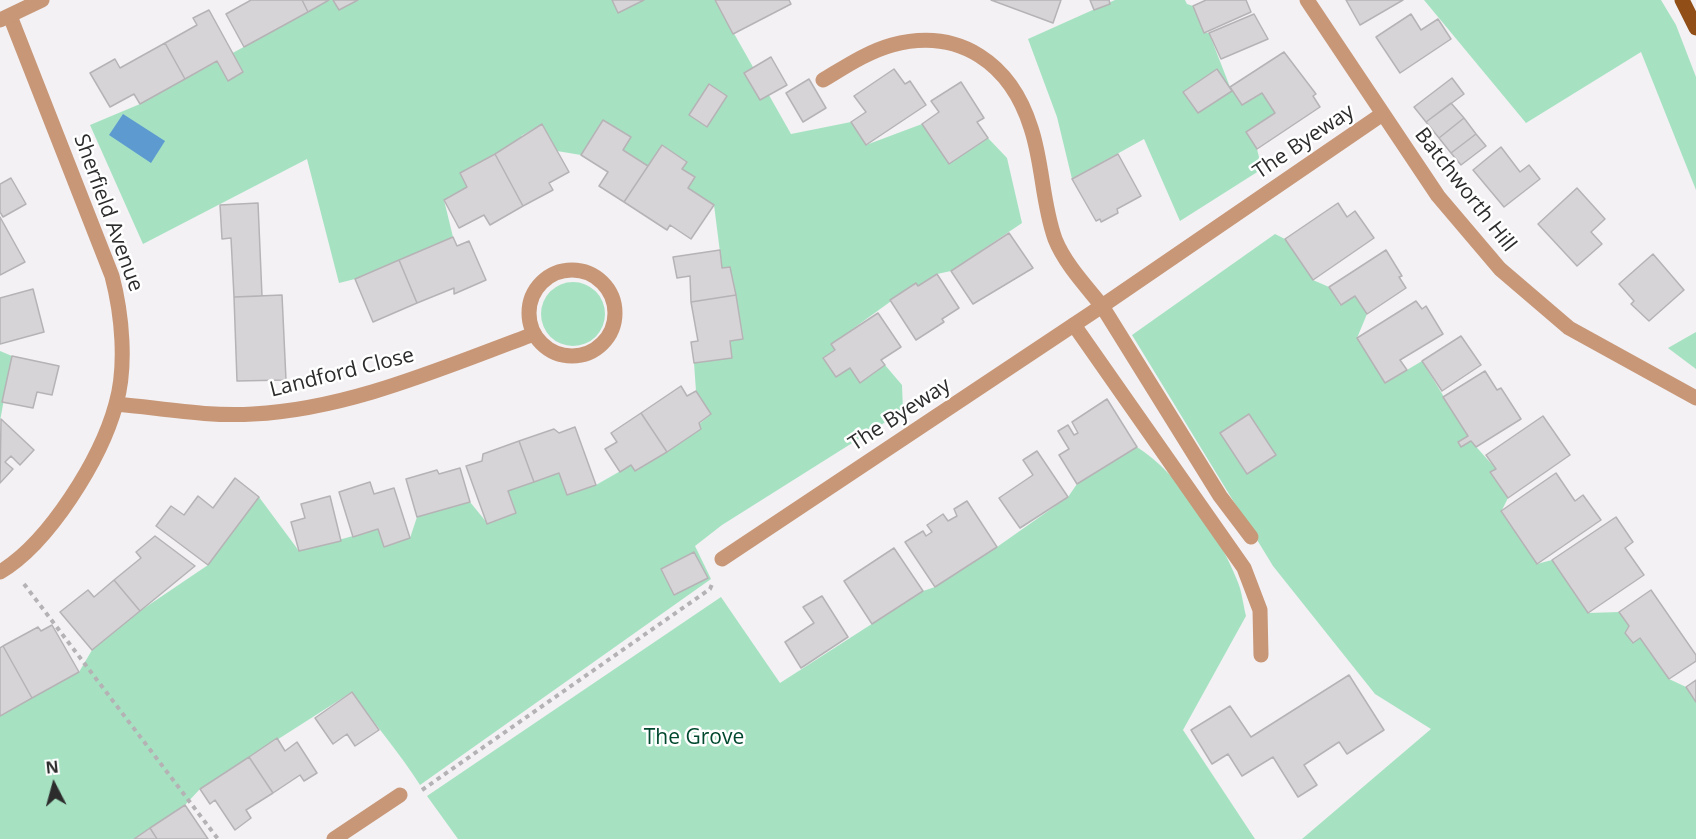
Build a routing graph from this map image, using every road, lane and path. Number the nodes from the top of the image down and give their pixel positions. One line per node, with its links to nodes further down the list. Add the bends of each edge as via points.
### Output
1 (42, 0): 4 (street)
2 (1307, 0): 7 (street, Batchworth Hill)
3 (1682, 0): 5 (main road)
4 (5, 18): 12 (street, Sherfield Avenue, via 112,276 120,307 122,342)
5 (1696, 28)
6 (823, 80): 8 (street, via 861,57 892,45 915,42 943,42 989,60 1007,77 1032,129 1045,206 1056,241)
7 (1381, 115): 8 (street, The Byeway); 11 (street, Batchworth Hill, via 1438,196 1500,268 1569,328)
8 (1102, 306): 9 (street, The Byeway); 13 (street, via 1220,496)
9 (1074, 325): 14 (street, The Byeway); 16 (street, via 1244,568 1260,610)
10 (534, 334): 10 (street, via 530,321 534,293 542,281 561,272 583,271 596,276 613,298 616,313 610,333 597,349 584,355 556,353); 12 (street, Landford Close, via 409,380 298,410 252,414)
11 (1696, 398)
12 (116, 404): 15 (street, Sherfield Avenue, via 70,501)
13 (1251, 537)
14 (722, 559): 17 (path, via 710,589 423,790)
15 (5, 569): 18 (path)
16 (1261, 655)
17 (400, 795): 19 (street)
18 (218, 839)
19 (334, 839)

